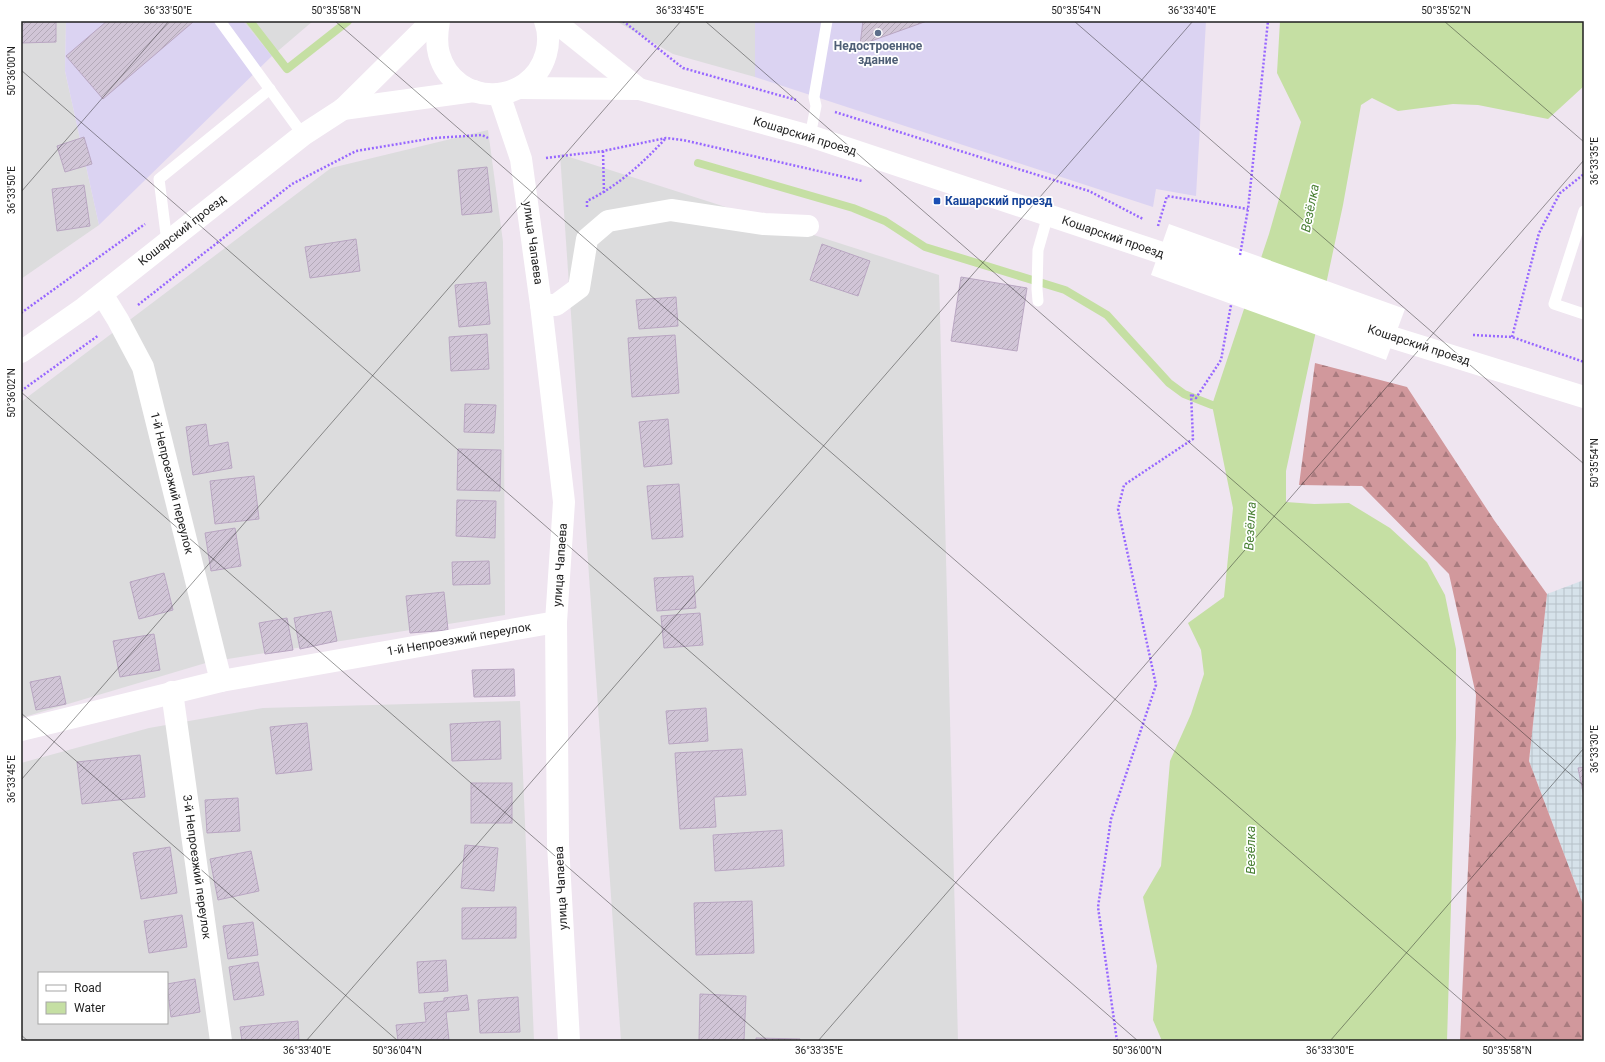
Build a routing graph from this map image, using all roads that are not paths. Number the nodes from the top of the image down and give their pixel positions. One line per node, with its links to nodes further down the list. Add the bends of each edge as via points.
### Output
1 (220, 21): 8 (lane)
2 (432, 21): 12 (street, Кошарский проезд)
3 (439, 21): 10 (street, via 436,38 439,55 446,70 458,83)
4 (545, 21): 7 (street, via 548,45 544,62 533,77)
5 (554, 21): 9 (street, Кошарский проезд)
6 (827, 21): 14 (lane)
7 (519, 88): 9 (street, Кошарский проезд); 11 (street)
8 (270, 89): 13 (lane); 18 (lane, via 160,179)
9 (639, 89): 14 (street, Кошарский проезд)
10 (474, 91): 11 (street); 12 (street, Кошарский проезд)
11 (499, 94): 21 (street, улица Чапаева, via 521,159)
12 (343, 109): 13 (street, Кошарский проезд)
13 (303, 135): 18 (street, Кошарский проезд)
14 (810, 136): 16 (street, Кошарский проезд)
15 (1584, 211): 22 (lane, via 1554,304)
16 (1048, 215): 20 (lane, via 1038,250); 24 (street, Кошарский проезд, via 1159,252 1394,338)
17 (808, 226): 21 (street, via 764,224 672,210 608,221 587,239 579,288 556,304)
18 (167, 242): 19 (street, Кошарский проезд)
19 (102, 294): 23 (street, Кошарский проезд); 26 (street, 1-й Непроезжий переулок, via 143,367)
20 (1038, 301)
21 (541, 305): 25 (street, улица Чапаева, via 564,502)
22 (1584, 314)
23 (21, 352)
24 (1584, 397)
25 (556, 622): 26 (street, 1-й Непроезжий переулок); 30 (street, улица Чапаева, via 558,844)
26 (221, 681): 27 (street, 1-й Непроезжий переулок)
27 (172, 692): 28 (street, 1-й Непроезжий переулок); 29 (street, 3-й Непроезжий переулок)
28 (21, 730)
29 (221, 1041)
30 (569, 1041)

